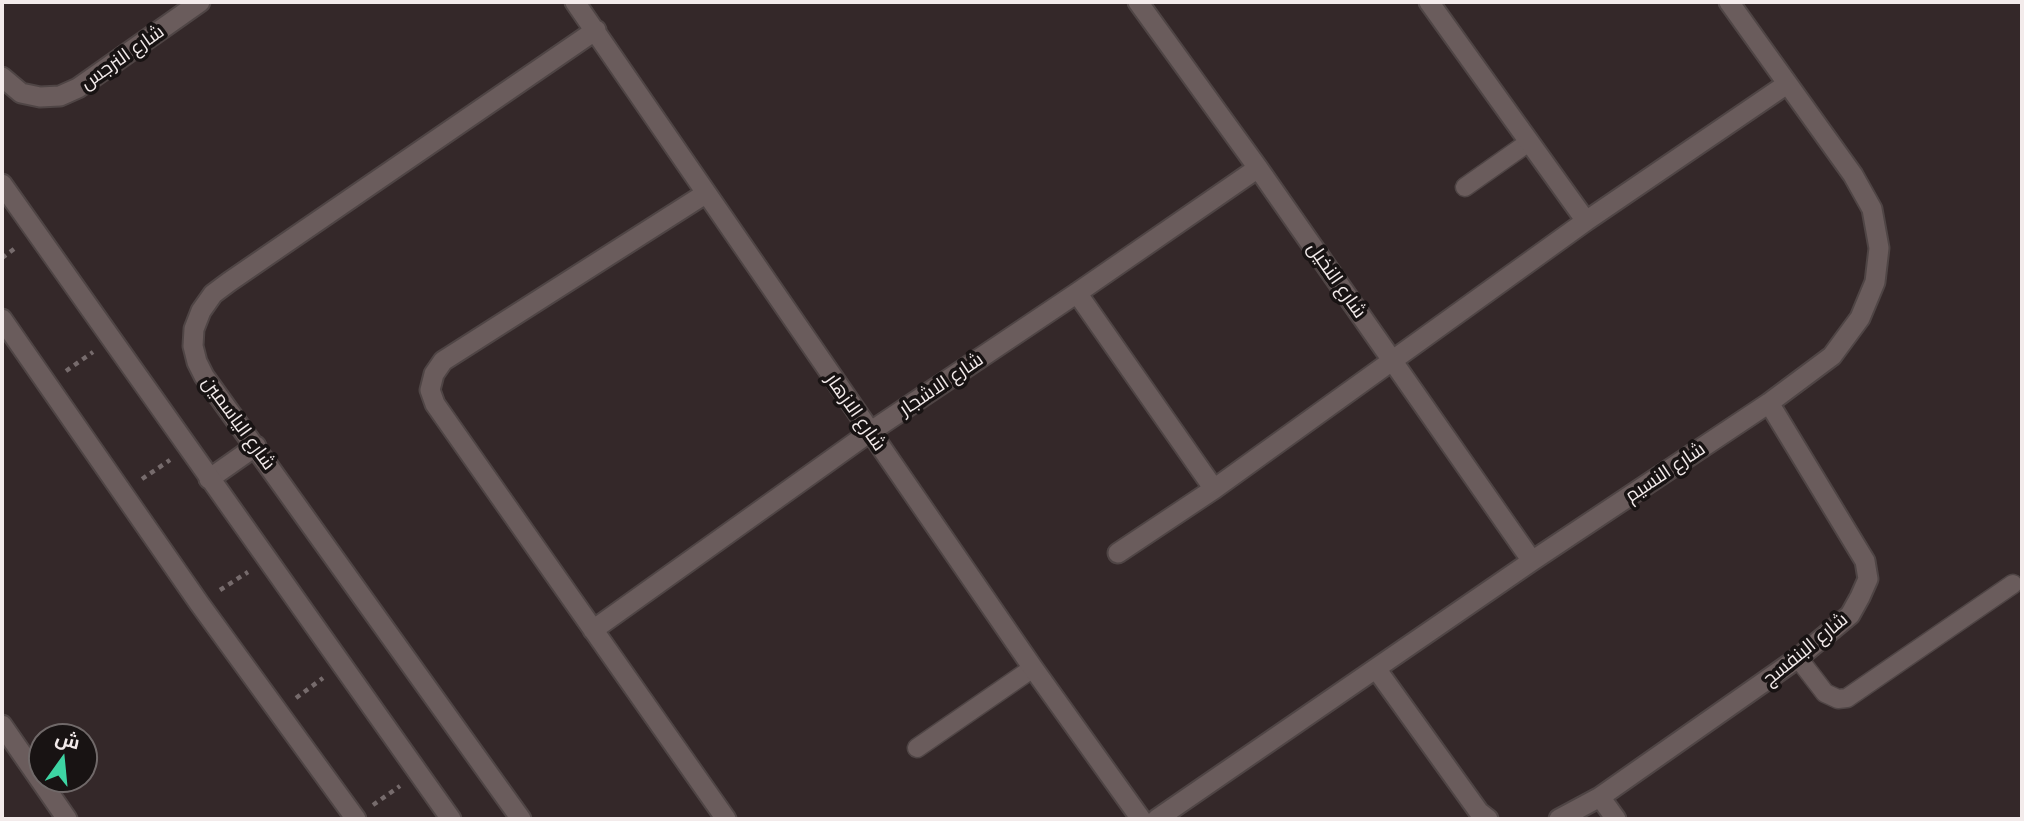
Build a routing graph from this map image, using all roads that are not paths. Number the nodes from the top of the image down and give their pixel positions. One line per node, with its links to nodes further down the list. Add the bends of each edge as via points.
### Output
1 (200, 2): 7 (street, شارع النرجس, via 60,96 21,93)
2 (575, 2): 6 (street, شارع الازهار)
3 (1138, 2): 10 (street, شارع النخيل)
4 (1429, 2): 9 (street)
5 (1729, 2): 8 (street, شارع النسيم)
6 (596, 30): 13 (street, شارع الازهار); 20 (street, شارع الياسمين, via 213,295 194,329 197,362)
7 (2, 77)
8 (1787, 84): 14 (street); 18 (street, شارع النسيم, via 1866,198 1879,248 1875,282 1860,318 1832,356)
9 (1529, 142): 12 (lane); 14 (street)
10 (1258, 168): 15 (street, شارع الاشجار); 17 (street, شارع النخيل)
11 (2, 184): 21 (street)
12 (1465, 187)
13 (705, 194): 19 (street, شارع الازهار); 26 (street, via 443,361 434,374 430,390 435,404)
14 (1587, 221): 17 (street)
15 (1077, 293): 19 (street, شارع الاشجار); 22 (street)
16 (2, 318): 33 (street)
17 (1393, 360): 22 (street); 24 (street, شارع النخيل)
18 (1769, 403): 24 (street, شارع النسيم); 27 (street, شارع البنفسج, via 1865,561 1868,579 1850,615)
19 (870, 432): 26 (street, شارع الاشجار); 28 (street, شارع الازهار)
20 (256, 446): 21 (street); 36 (street, شارع الياسمين)
21 (209, 479): 35 (street)
22 (1214, 489): 23 (street)
23 (1118, 553)
24 (1532, 561): 29 (street, شارع النسيم)
25 (2013, 584): 27 (lane, via 1847,698 1825,693)
26 (593, 629): 37 (street)
27 (1798, 658): 32 (street, شارع البنفسج)
28 (1033, 668): 31 (lane); 38 (street, شارع الازهار)
29 (1377, 670): 39 (street, شارع النسيم); 40 (street)
30 (2, 725): 34 (street)
31 (917, 748)
32 (1600, 797): 41 (street, شارع البنفسج); 42 (street)
33 (355, 818)
34 (67, 819)
35 (450, 819)
36 (521, 819)
37 (726, 819)
38 (1141, 819)
39 (1157, 819)
40 (1488, 819)
41 (1559, 819)
42 (1616, 819)

